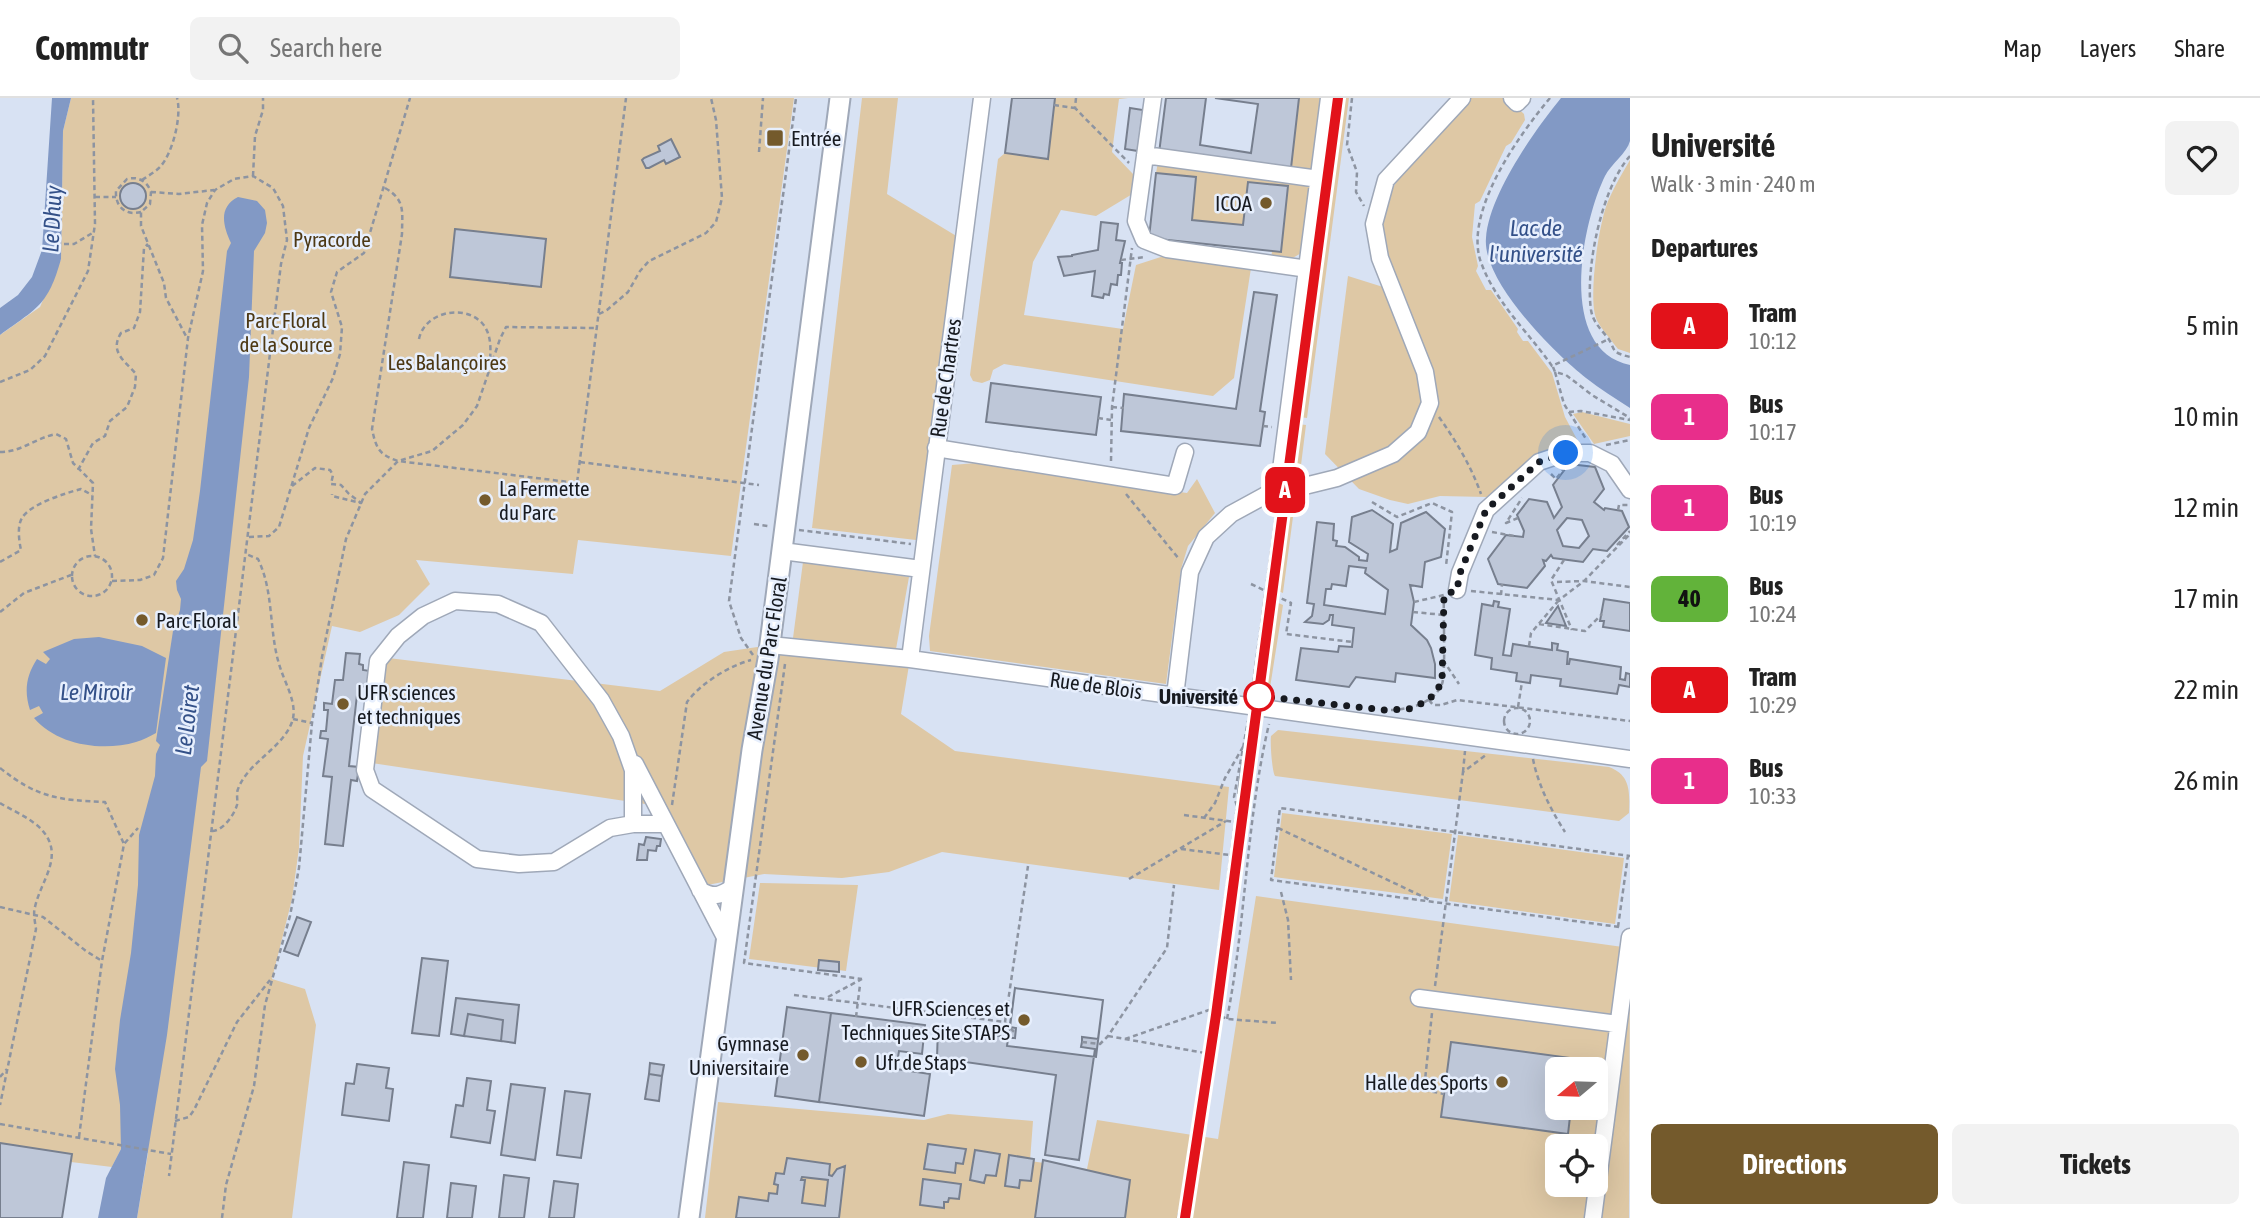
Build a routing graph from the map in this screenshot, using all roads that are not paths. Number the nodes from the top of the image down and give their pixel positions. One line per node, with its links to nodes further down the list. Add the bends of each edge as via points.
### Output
1 (840, 98): 15 (main road, Avenue du Parc Floral)
2 (982, 98): 11 (street, Rue de Chartres)
3 (1153, 98): 8 (street)
4 (1329, 98): 9 (street)
5 (1462, 98): 14 (street, via 1386,180 1374,224 1380,258 1425,372 1430,403 1418,432 1393,454 1337,478)
6 (1512, 98): 7 (street, via 1517,103)
7 (1522, 98)
8 (1144, 155): 9 (street); 10 (street, via 1136,220 1144,240 1167,249)
9 (1320, 179): 10 (street)
10 (1308, 269): 14 (street)
11 (936, 448): 12 (street, via 1175,486); 16 (street, Rue de Chartres)
12 (1185, 452)
13 (1630, 490): 17 (street, via 1612,464 1590,453 1566,453 1539,462 1486,510)
14 (1278, 493): 20 (street, via 1231,513 1206,537 1190,572)
15 (782, 551): 16 (street); 18 (main road, Avenue du Parc Floral)
16 (921, 569): 19 (street, Rue de Chartres)
17 (1457, 590)
18 (763, 651): 19 (street, Rue de Blois); 25 (main road, Avenue du Parc Floral)
19 (910, 659): 20 (street, Rue de Blois)
20 (1175, 696): 22 (street, Rue de Blois)
21 (621, 736): 23 (street, via 633,770); 23 (street, via 601,700 541,623 498,604 455,601 423,616 398,636 378,661 365,770 372,789 477,859 554,862 610,828); 24 (street)
22 (1630, 758)
23 (633, 824): 24 (street)
24 (664, 824): 26 (street)
25 (734, 887): 26 (street, via 714,897); 28 (main road, Avenue du Parc Floral)
26 (700, 890): 28 (street)
27 (1630, 937): 30 (street)
28 (726, 939): 31 (main road, Avenue du Parc Floral)
29 (1426, 999): 30 (street)
30 (1618, 1024): 32 (street)
31 (689, 1218)
32 (1593, 1218)

